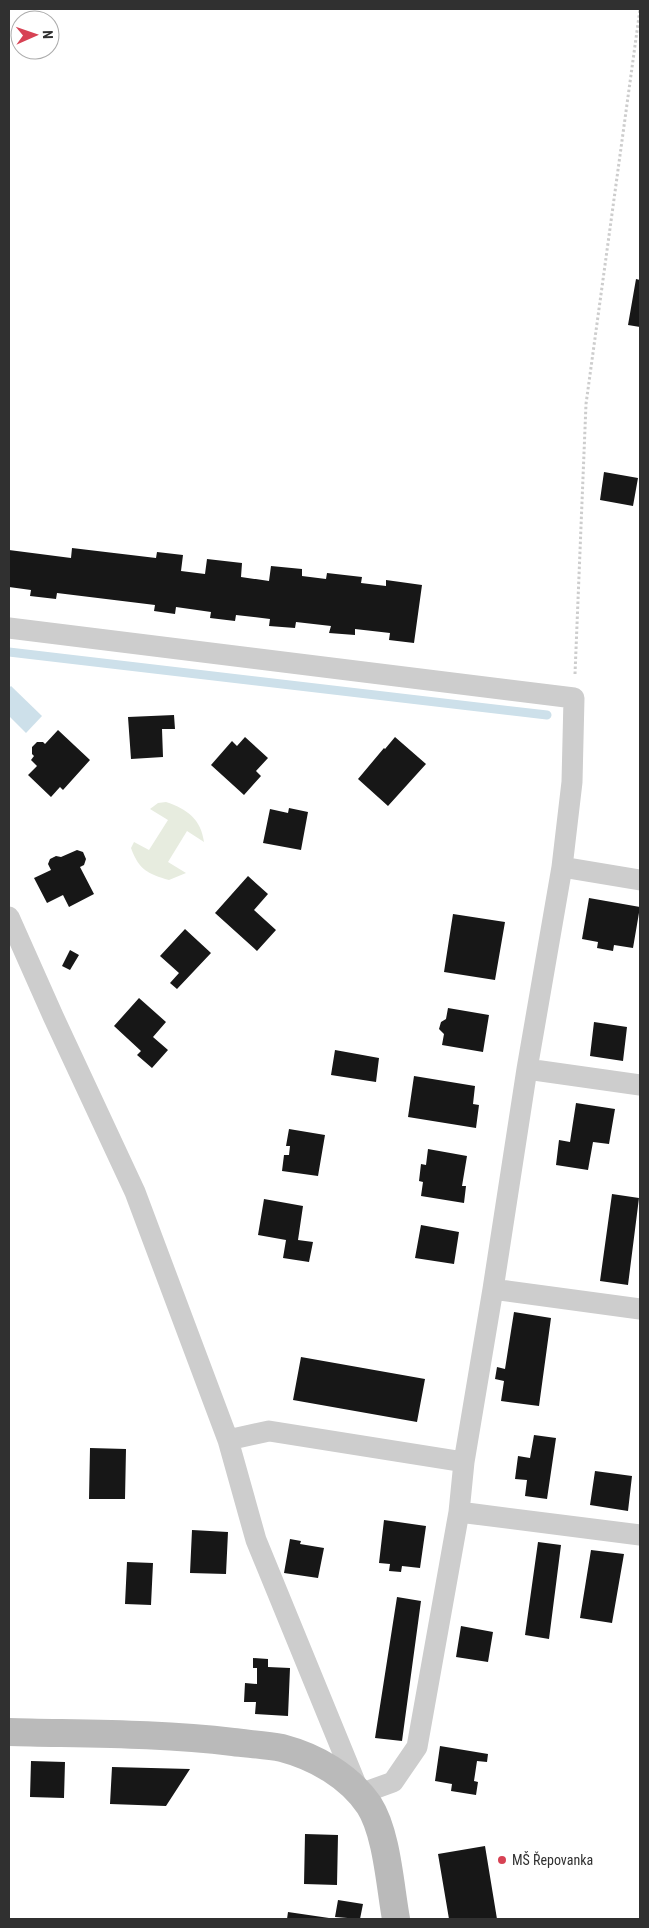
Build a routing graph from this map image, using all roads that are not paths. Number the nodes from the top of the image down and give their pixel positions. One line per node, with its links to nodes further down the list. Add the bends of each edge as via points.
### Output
1 (9, 628): 2 (street, via 574,698 572,782)
2 (562, 867): 3 (street); 5 (street)
3 (640, 880)
4 (9, 917): 9 (street, via 135,1192)
5 (527, 1069): 6 (street); 7 (street)
6 (640, 1085)
7 (493, 1289): 8 (street); 10 (street)
8 (640, 1309)
9 (228, 1440): 10 (street, via 269,1431); 14 (street, via 256,1540)
10 (464, 1462): 11 (street)
11 (459, 1512): 12 (street); 14 (street, via 417,1747 393,1782)
12 (640, 1535)
13 (9, 1732): 14 (street, via 163,1736 282,1748 331,1768)
14 (360, 1794): 15 (street, via 370,1807 382,1838)
15 (396, 1919)

